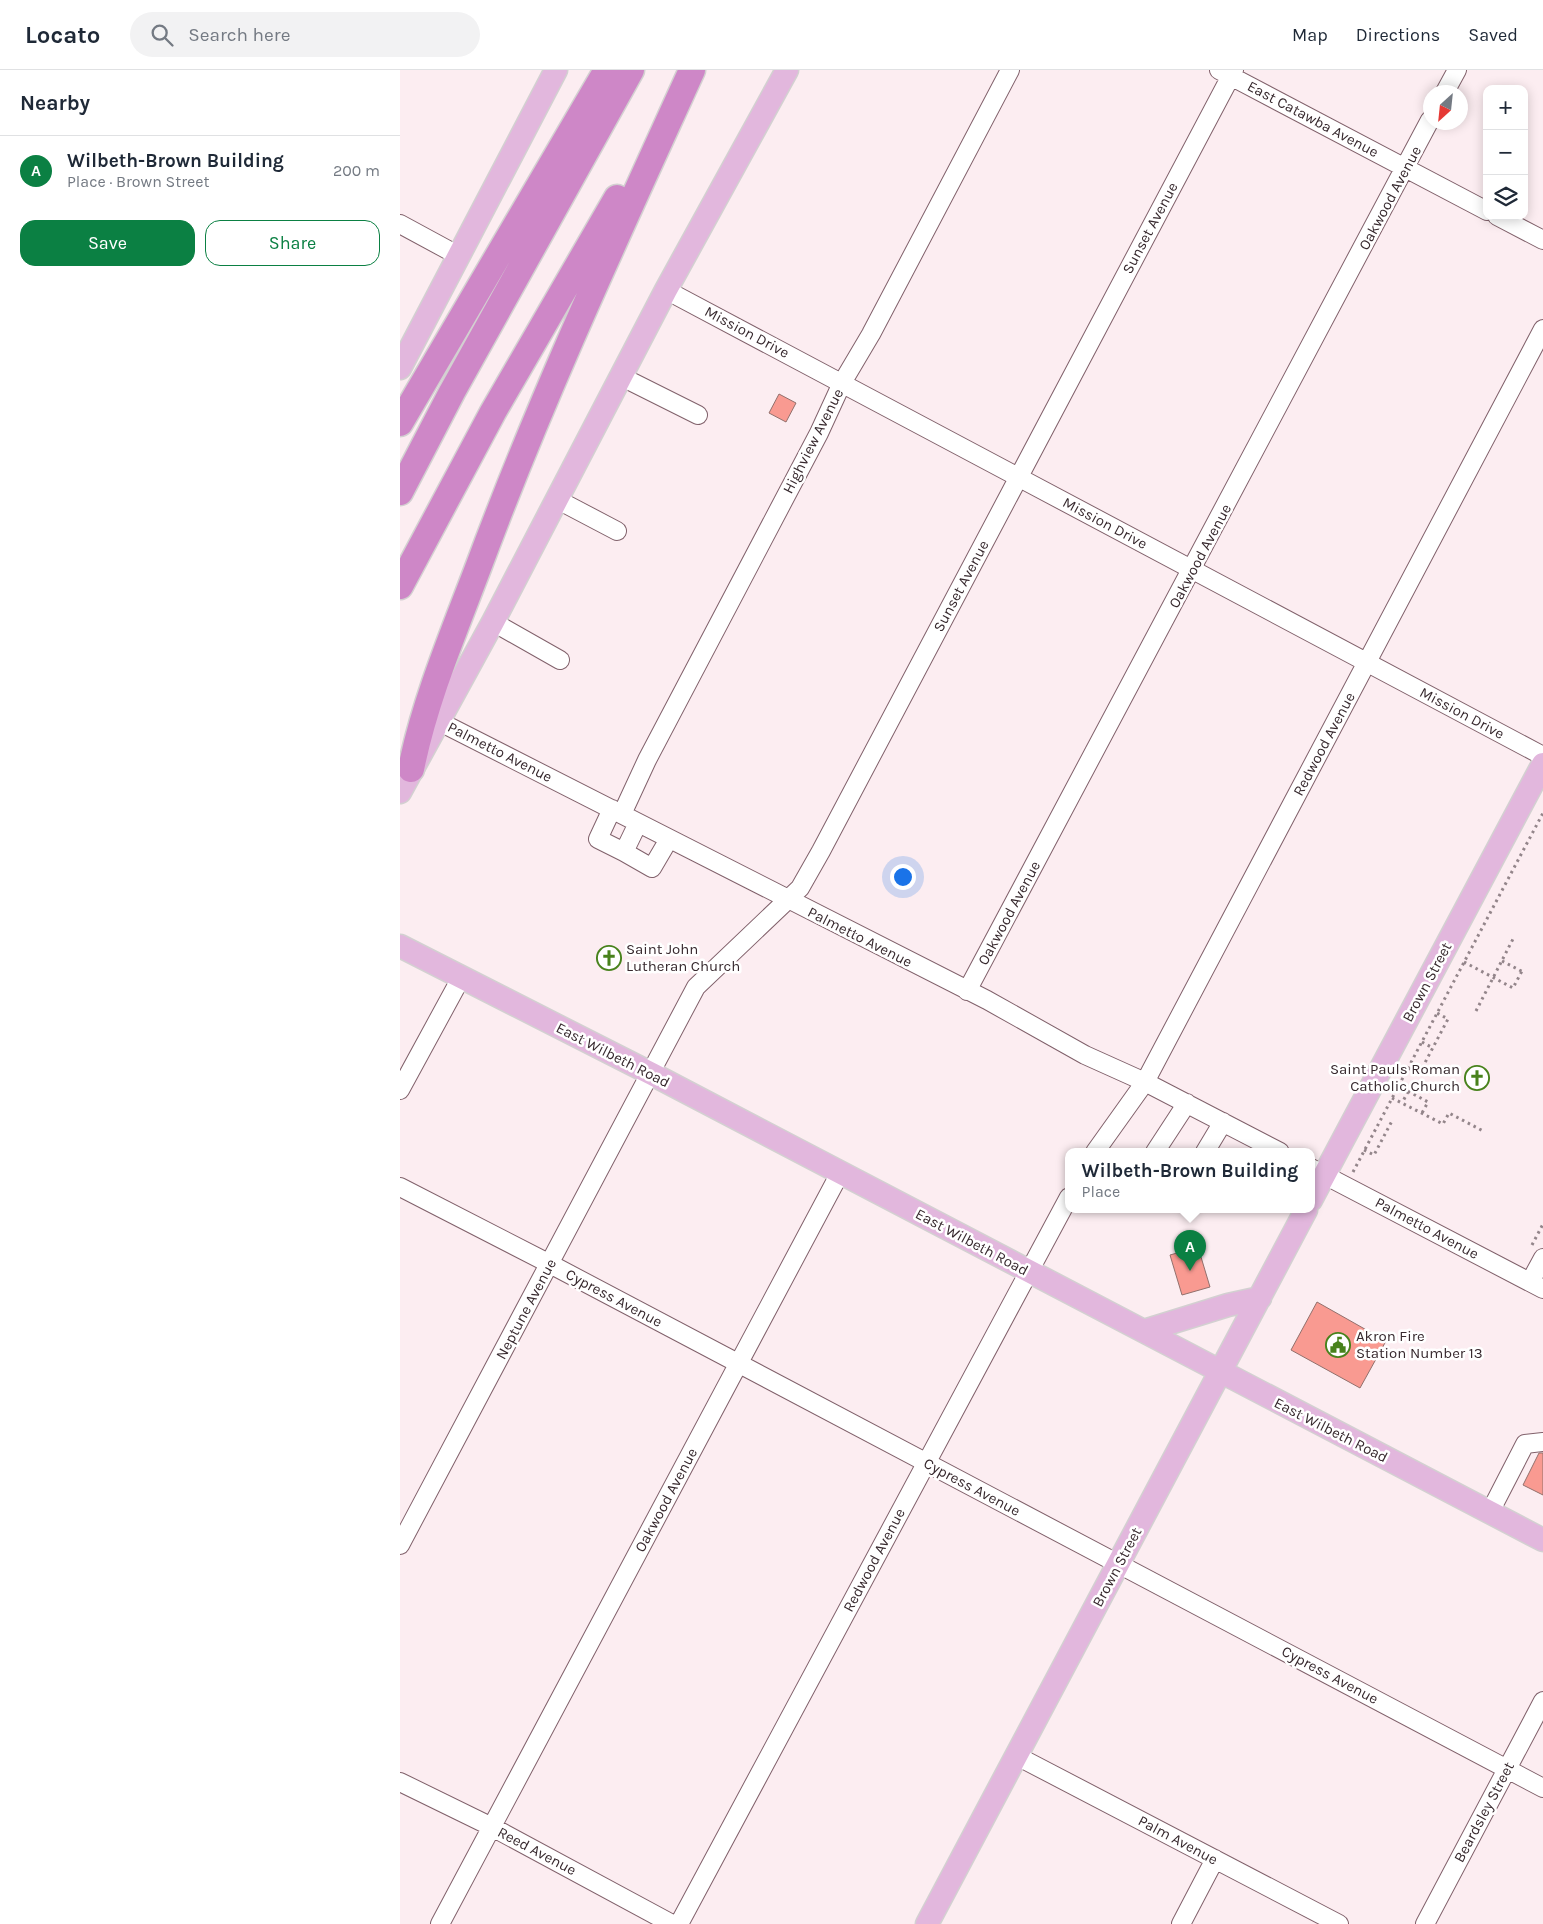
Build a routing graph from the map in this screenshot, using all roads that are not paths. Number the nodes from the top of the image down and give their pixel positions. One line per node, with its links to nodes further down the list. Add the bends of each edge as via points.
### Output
1 (556, 70): 16 (main road)
2 (607, 70): 23 (highway)
3 (631, 70): 25 (highway)
4 (691, 70): 29 (highway, via 494,412); 36 (highway, via 566,347 500,509 431,695 418,733)
5 (787, 70): 17 (main road)
6 (1010, 70): 21 (street, Highview Avenue)
7 (1457, 70): 9 (street)
8 (1228, 72): 11 (street, East Catawba Avenue); 24 (street, Sunset Avenue)
9 (1449, 85)
10 (1425, 130): 11 (street, Oakwood Avenue)
11 (1405, 168): 12 (street, East Catawba Avenue); 28 (street, Oakwood Avenue)
12 (1483, 209)
13 (1505, 220): 15 (street)
14 (400, 224): 16 (street)
15 (1543, 240)
16 (459, 256): 19 (main road)
17 (666, 290): 20 (main road); 21 (street, Mission Drive)
18 (1543, 329): 32 (street, Redwood Avenue)
19 (400, 368)
20 (622, 377): 22 (street); 26 (main road)
21 (842, 383): 24 (street, Mission Drive); 38 (street, Highview Avenue, via 819,433)
22 (698, 415)
23 (400, 423)
24 (1019, 477): 28 (street, Mission Drive); 42 (street, Sunset Avenue, via 821,851 800,888)
25 (400, 492)
26 (558, 500): 27 (street); 30 (main road)
27 (617, 532)
28 (1193, 570): 32 (street, Mission Drive); 45 (street, Oakwood Avenue)
29 (400, 586)
30 (494, 622): 31 (street); 33 (main road)
31 (560, 660)
32 (1367, 662): 34 (street, Mission Drive); 47 (street, Redwood Avenue)
33 (440, 722): 36 (main road); 38 (street, Palmetto Avenue)
34 (1543, 756)
35 (1543, 764): 55 (main road, Brown Street)
36 (411, 769): 37 (main road)
37 (400, 792)
38 (617, 812): 39 (street, Palmetto Avenue); 41 (street, Highview Avenue, via 598,839)
39 (638, 823): 40 (street, Palmetto Avenue); 41 (street)
40 (669, 839): 41 (street, via 652,868); 42 (street, Palmetto Avenue)
41 (624, 852)
42 (788, 901): 45 (street, Palmetto Avenue); 46 (street, Sunset Avenue, via 696,987)
43 (400, 946): 44 (main road, East Wilbeth Road)
44 (462, 976): 46 (main road, East Wilbeth Road); 48 (street)
45 (967, 991): 47 (street, Palmetto Avenue, via 1084,1055)
46 (652, 1074): 56 (main road, East Wilbeth Road); 62 (street, Neptune Avenue)
47 (1145, 1082): 49 (street, Palmetto Avenue); 51 (street, Redwood Avenue)
48 (400, 1090)
49 (1186, 1103): 50 (street, Palmetto Avenue); 52 (street)
50 (1223, 1122): 53 (street); 54 (street, Palmetto Avenue)
51 (1098, 1148)
52 (1158, 1148)
53 (1207, 1148)
54 (1272, 1148)
55 (1318, 1171): 57 (main road, Brown Street); 64 (street, Palmetto Avenue)
56 (840, 1173): 63 (main road, East Wilbeth Road); 67 (street, Oakwood Avenue)
57 (1315, 1183)
58 (400, 1187): 62 (street, Cypress Avenue)
59 (1065, 1204): 63 (street, Redwood Avenue)
60 (1304, 1213): 65 (main road, Brown Street)
61 (1535, 1256): 64 (street)
62 (550, 1264): 67 (street, Cypress Avenue); 73 (street, Neptune Avenue)
63 (1028, 1270): 66 (main road, East Wilbeth Road); 70 (street, Redwood Avenue)
64 (1537, 1285)
65 (1260, 1298): 66 (main road); 68 (main road, Brown Street)
66 (1144, 1331): 68 (main road, East Wilbeth Road)
67 (738, 1364): 70 (street, Cypress Avenue); 80 (street, Oakwood Avenue)
68 (1220, 1372): 71 (main road, East Wilbeth Road); 74 (main road, Brown Street)
69 (1543, 1442): 71 (street, via 1525,1444)
70 (926, 1463): 74 (street, Cypress Avenue); 84 (street, Redwood Avenue)
71 (1490, 1512): 72 (main road, East Wilbeth Road)
72 (1543, 1540)
73 (400, 1545)
74 (1118, 1564): 76 (main road, Brown Street); 77 (street, Cypress Avenue)
75 (1543, 1701): 77 (street, Beardsley Street)
76 (1017, 1756): 81 (street, Palm Avenue); 85 (main road, Brown Street)
77 (1507, 1768): 79 (street, Cypress Avenue); 88 (street, Beardsley Street)
78 (400, 1782): 80 (street, Reed Avenue)
79 (1543, 1788)
80 (492, 1827): 82 (street, Oakwood Avenue); 83 (street, Reed Avenue)
81 (1215, 1860): 86 (street); 87 (street, Palm Avenue)
82 (440, 1924)
83 (672, 1924)
84 (679, 1924)
85 (927, 1924)
86 (1181, 1924)
87 (1339, 1924)
88 (1425, 1924)

